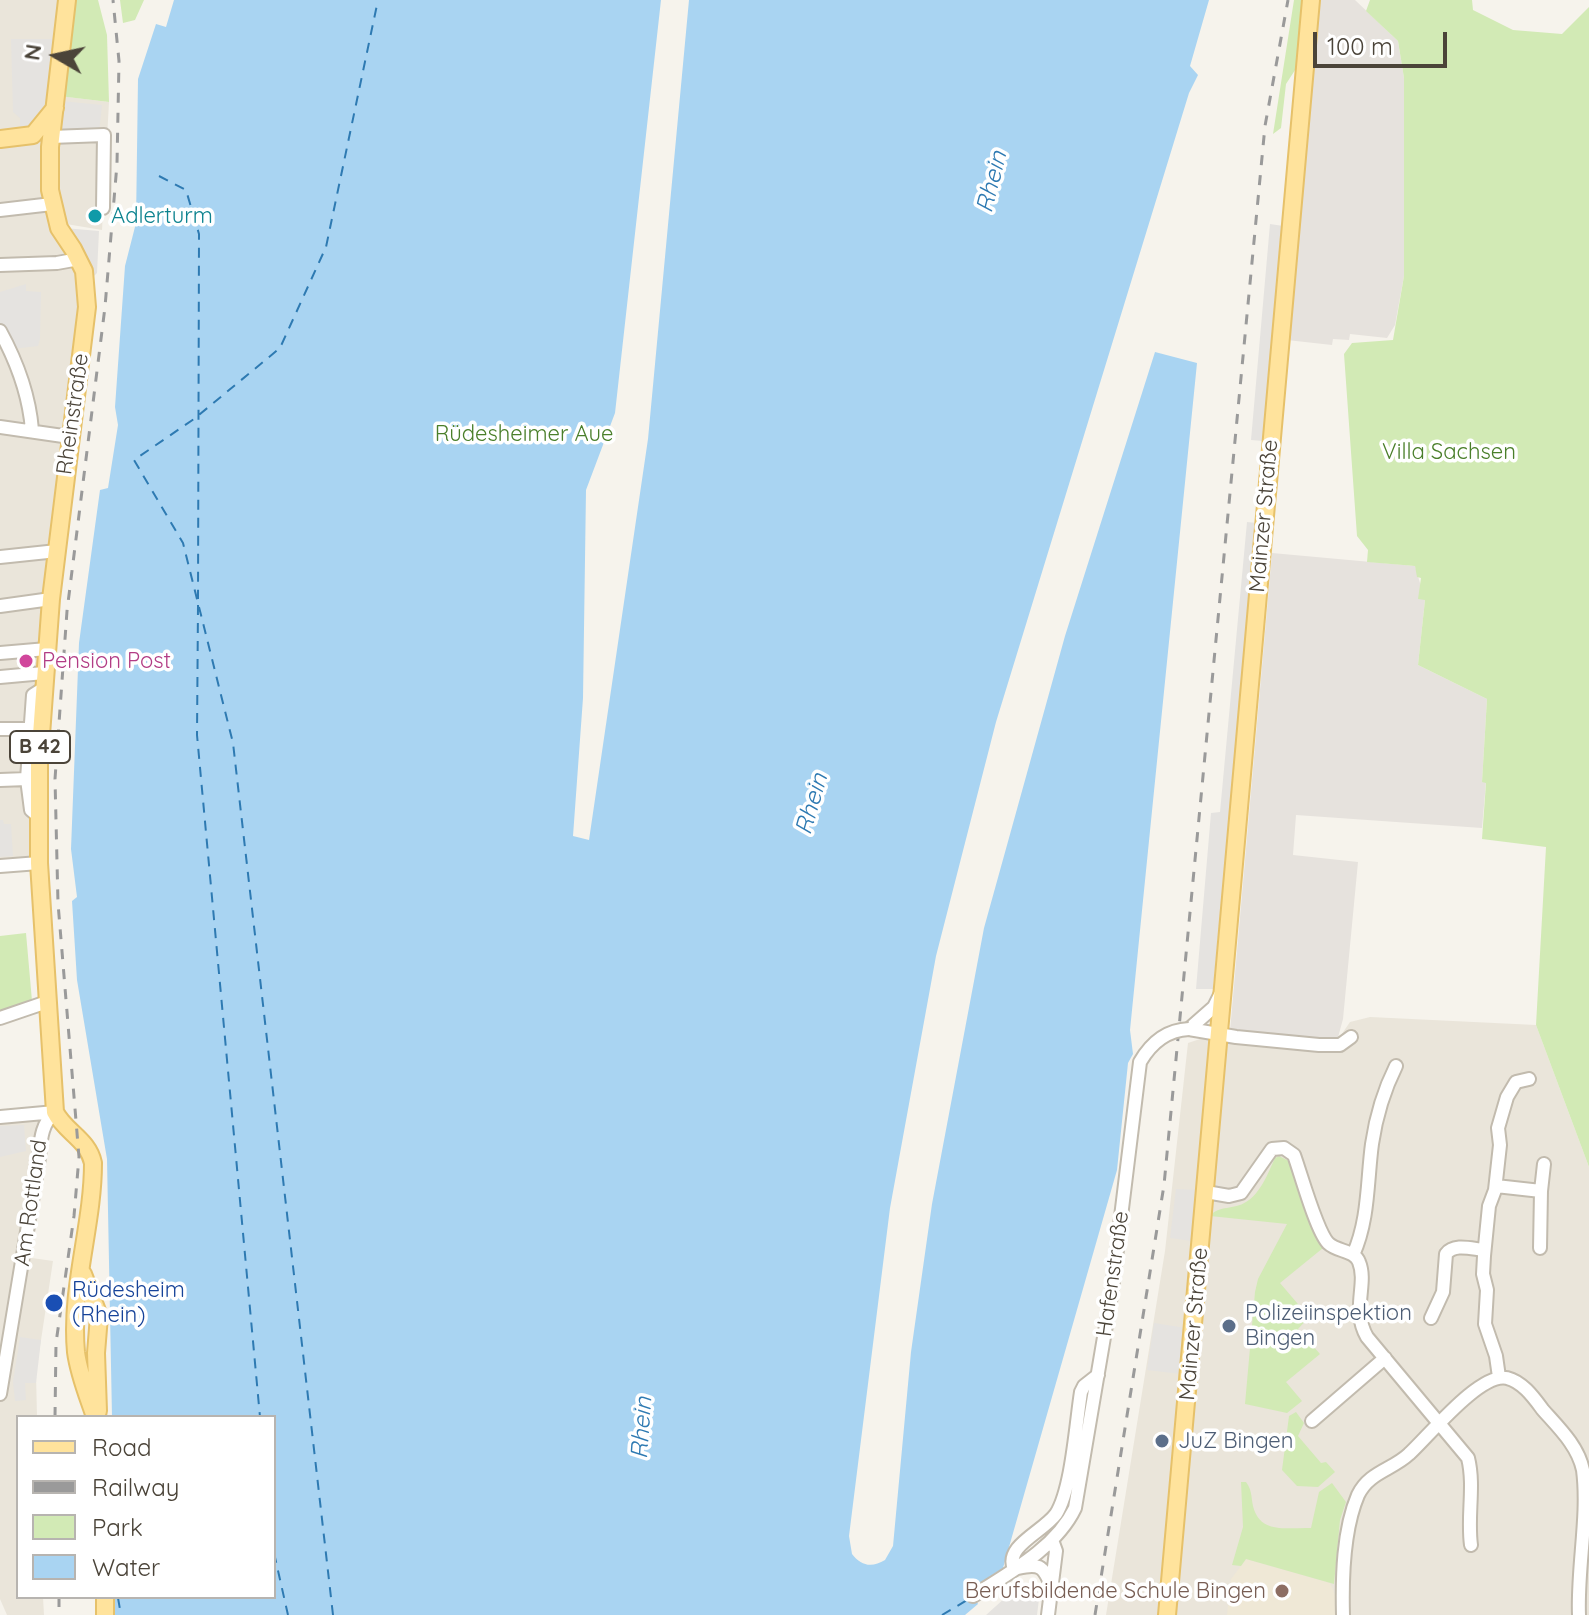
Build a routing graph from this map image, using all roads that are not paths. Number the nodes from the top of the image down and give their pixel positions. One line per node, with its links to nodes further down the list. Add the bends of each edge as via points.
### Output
1 (67, 0): 3 (main road, B 42)
2 (1311, 0): 31 (main road, Mainzer Straße)
3 (55, 108): 4 (main road); 6 (main road, B 42)
4 (33, 135): 5 (main road); 6 (main road)
5 (0, 139)
6 (51, 142): 7 (main road, Rheinstraße / B 42); 8 (street, via 104,135)
7 (52, 204): 9 (street); 10 (main road, Rheinstraße / B 42, via 59,228)
8 (103, 208)
9 (0, 210)
10 (79, 259): 11 (street); 15 (main road, Rheinstraße / B 42, via 87,307)
11 (0, 265)
12 (0, 331): 14 (street, via 23,379)
13 (0, 427): 14 (street)
14 (32, 430): 15 (street)
15 (70, 437): 16 (main road, Rheinstraße / B 42)
16 (57, 551): 17 (street); 18 (main road, Rheinstraße / B 42)
17 (0, 557)
18 (51, 599): 19 (street); 20 (main road, Rheinstraße / B 42)
19 (0, 606)
20 (47, 649): 21 (street); 23 (main road, Rheinstraße / B 42)
21 (0, 653)
22 (0, 677): 23 (street)
23 (44, 681): 25 (street, Rheinstraße, via 33,695); 28 (main road, Rheinstraße / B 42)
24 (0, 729): 25 (street)
25 (30, 729): 26 (street, Rheinstraße)
26 (27, 779): 27 (street); 28 (street, Rheinstraße, via 31,810)
27 (0, 780)
28 (38, 816): 29 (main road, Rheinstraße / B 42)
29 (39, 863): 30 (street); 32 (main road, Rheinstraße / B 42)
30 (0, 866)
31 (1223, 990): 34 (street, Hafenstraße, via 1214,1007); 35 (main road, Mainzer Straße)
32 (47, 1002): 33 (street); 39 (main road, Rheinstraße / B 42)
33 (0, 1018)
34 (1189, 1029): 35 (street); 51 (street, Hafenstraße, bridge, via 1156,1041 1140,1062)
35 (1221, 1033): 36 (street, via 1319,1045 1340,1045); 44 (main road, Mainzer Straße)
36 (1351, 1037)
37 (1396, 1066): 47 (street, via 1373,1142 1362,1232)
38 (1529, 1079): 42 (street, via 1516,1082 1502,1114)
39 (55, 1112): 40 (street); 48 (main road, via 92,1157); 53 (street, Am Rottland, via 42,1130)
40 (0, 1117)
41 (1544, 1164): 43 (street)
42 (1496, 1186): 43 (street); 46 (street)
43 (1541, 1191): 45 (street)
44 (1206, 1192): 47 (street, via 1241,1193 1269,1152 1278,1147 1288,1150 1324,1238); 65 (main road, Mainzer Straße)
45 (1540, 1248)
46 (1484, 1250): 49 (street, via 1449,1249 1443,1292); 52 (street, via 1485,1324)
47 (1353, 1255): 50 (street, via 1360,1264 1361,1324)
48 (81, 1266): 54 (main road, via 76,1352); 55 (main road, via 99,1316)
49 (1431, 1318)
50 (1385, 1358): 56 (street); 57 (street)
51 (1098, 1375): 59 (street, Hafenstraße, via 1078,1498 1071,1518); 61 (street, via 1081,1392 1060,1506 1045,1527 1016,1548)
52 (1499, 1377): 57 (street); 58 (street, via 1527,1391)
53 (0, 1394)
54 (96, 1415)
55 (97, 1415)
56 (1312, 1421)
57 (1438, 1424): 60 (street, via 1468,1458); 66 (street, via 1399,1463 1370,1479 1358,1495 1349,1524)
58 (1586, 1464): 67 (street)
59 (1052, 1540): 61 (street, Hafenstraße); 62 (street)
60 (1471, 1545)
61 (1014, 1569): 62 (street, via 1039,1566); 63 (street, Hafenstraße)
62 (1053, 1589): 64 (street)
63 (973, 1596)
64 (1048, 1615)
65 (1167, 1615)
66 (1343, 1615)
67 (1579, 1615)

